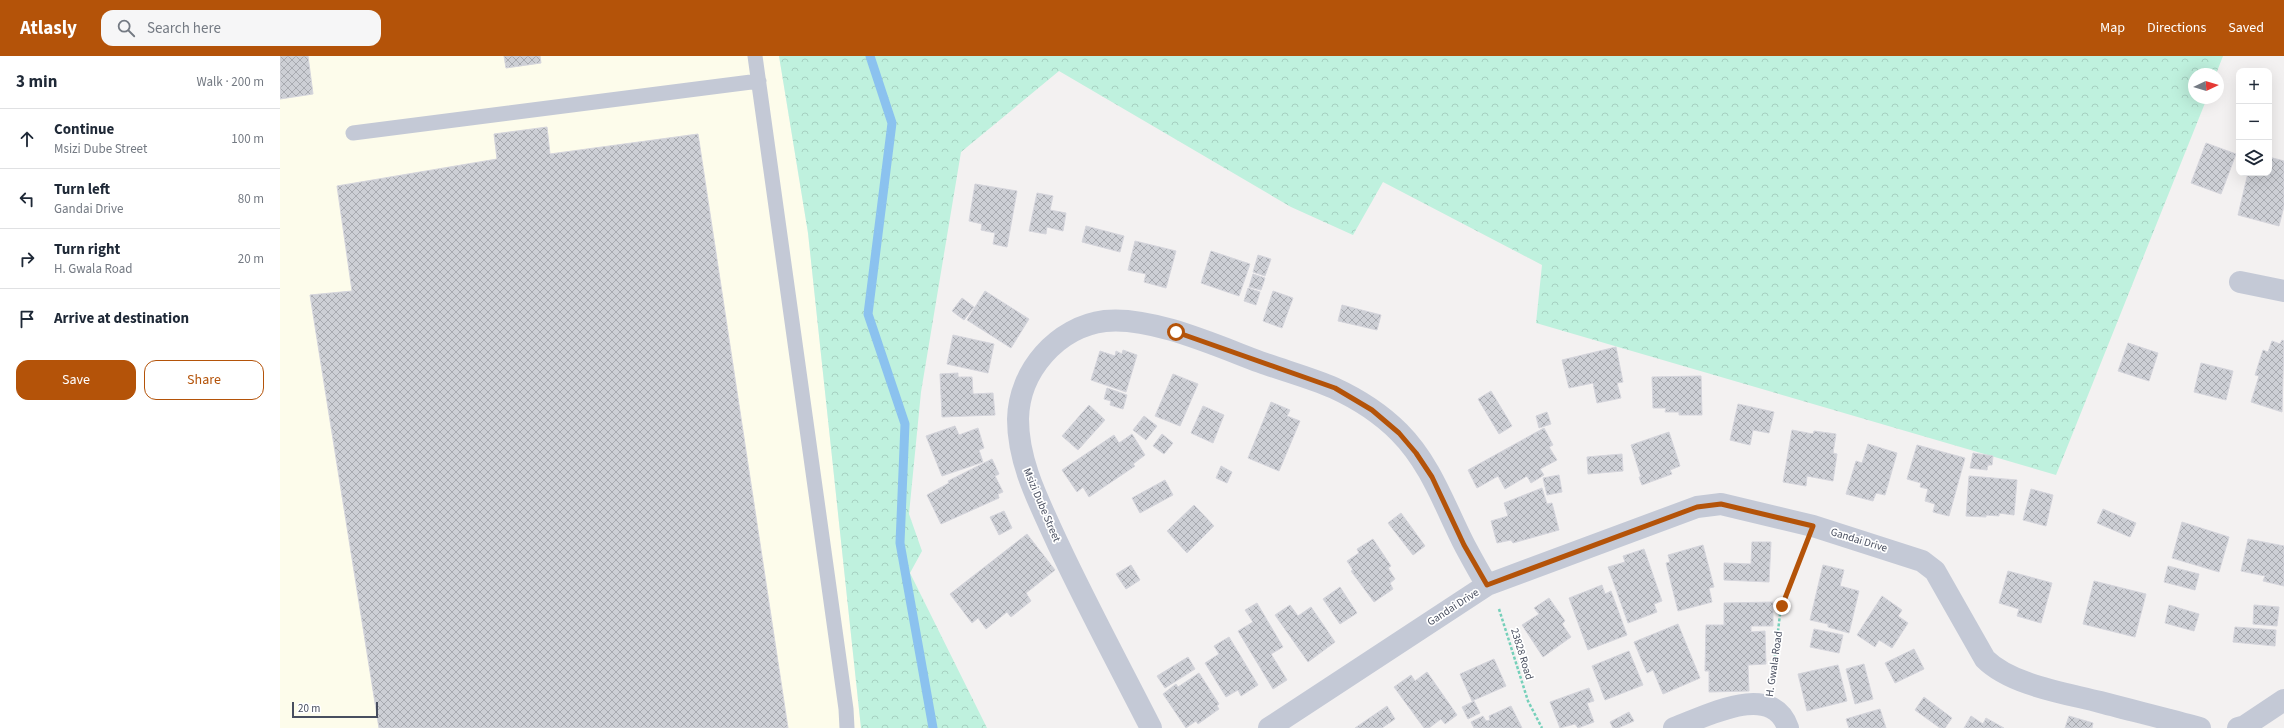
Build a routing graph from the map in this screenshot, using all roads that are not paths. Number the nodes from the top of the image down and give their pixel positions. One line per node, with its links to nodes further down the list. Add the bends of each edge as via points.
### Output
1 (755, 56): 2 (lane)
2 (759, 81): 3 (lane); 8 (lane)
3 (353, 133)
4 (2240, 282): 5 (street)
5 (2284, 291)
6 (1487, 585): 9 (street, Msizi Dube Street, via 1464,545 1432,477 1399,433 1372,410 1335,388 1176,332 1127,321 1106,321 1076,330 1053,346 1035,364 1020,399 1020,443 1026,470 1037,498); 10 (street, Gandai Drive); 13 (street, Gandai Drive, via 1697,507 1721,504 1813,526 1922,561 1935,571 1985,659 1994,668 2057,691)
7 (2284, 700): 14 (street)
8 (847, 728)
9 (1151, 728)
10 (1269, 728)
11 (1674, 728): 12 (street, H. Gwala Road, via 1741,704 1758,702 1768,705 1780,715)
12 (1788, 728)
13 (2200, 728)
14 (2238, 728)

